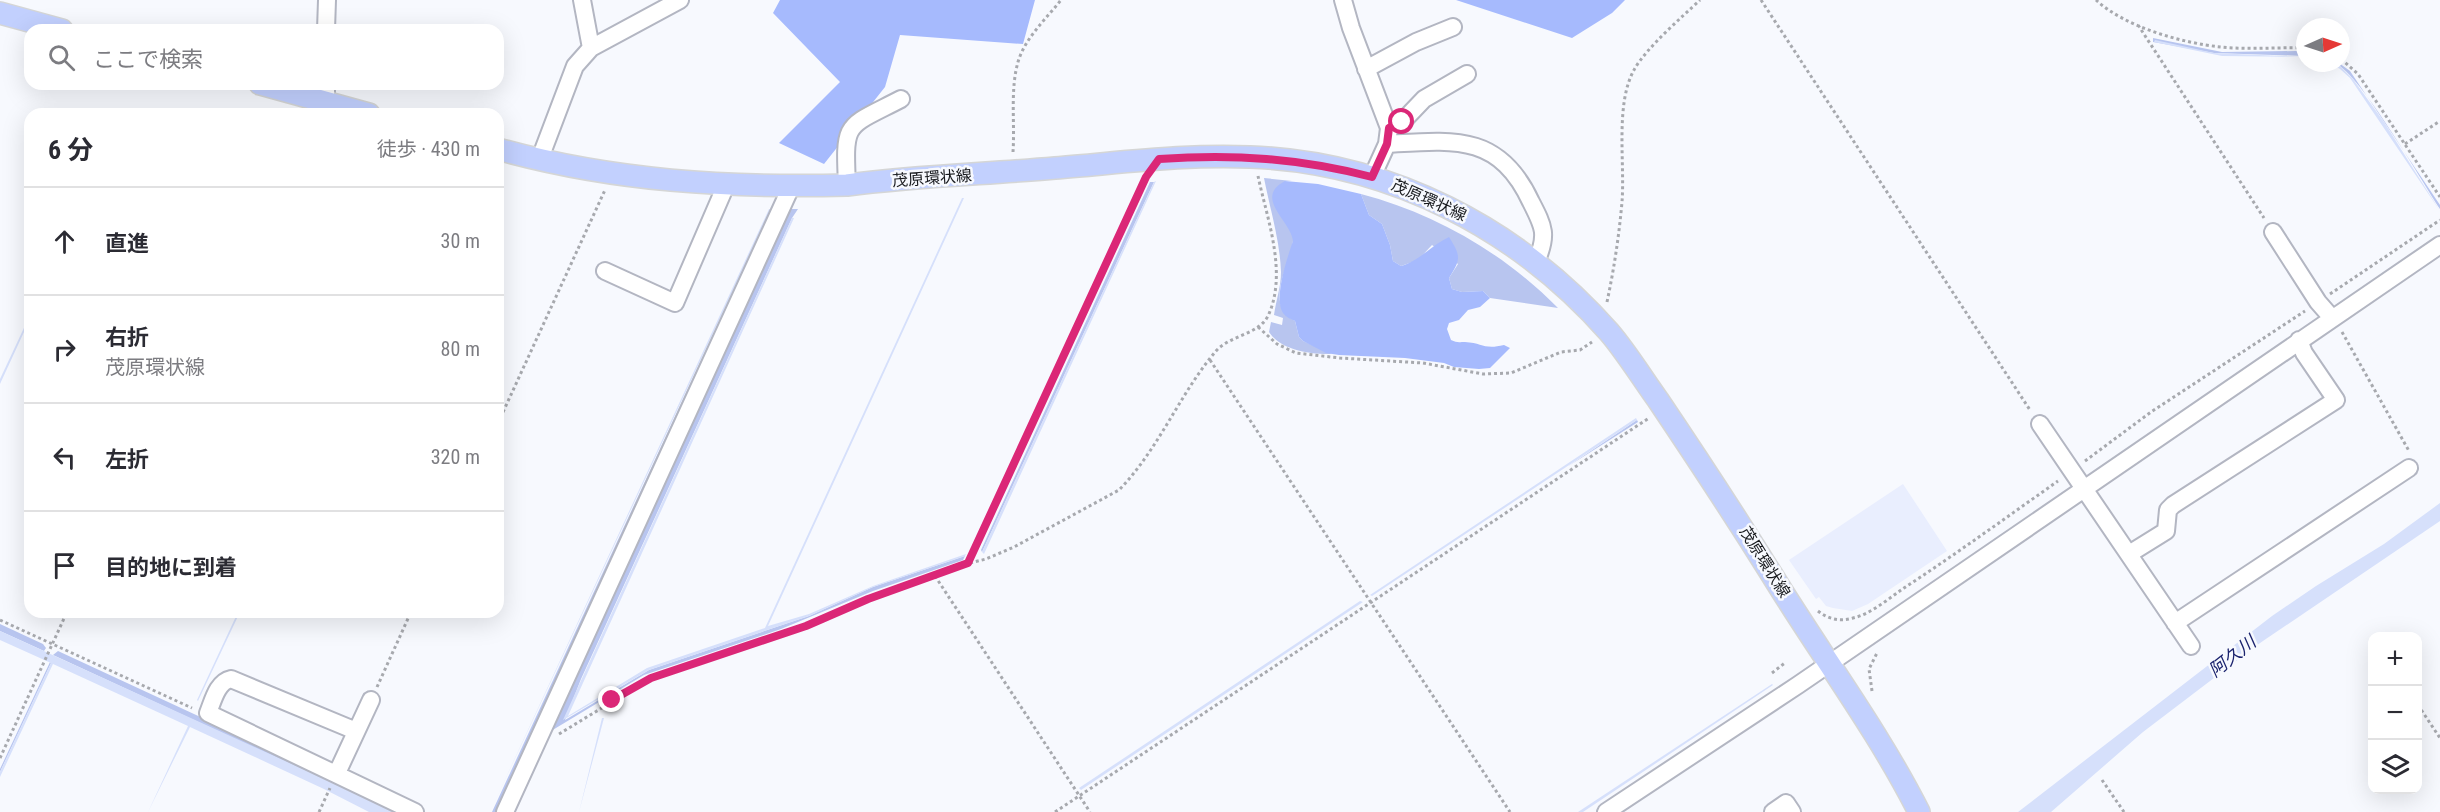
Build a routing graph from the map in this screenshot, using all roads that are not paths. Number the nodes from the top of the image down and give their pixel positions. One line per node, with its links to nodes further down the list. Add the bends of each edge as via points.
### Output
1 (2, 0): 7 (street)
2 (327, 0): 10 (street)
3 (582, 0): 13 (street)
4 (680, 0): 13 (street)
5 (1343, 0): 12 (street)
6 (1352, 0): 12 (street)
7 (0, 5)
8 (0, 13): 9 (main road)
9 (40, 24)
10 (326, 24)
11 (1453, 27): 14 (street)
12 (1351, 28): 14 (street)
13 (591, 48): 22 (street, via 575,66)
14 (1366, 69): 20 (street)
15 (1467, 74): 20 (street, via 1424,99)
16 (304, 90): 17 (main road)
17 (326, 93): 19 (main road)
18 (902, 99): 25 (street, via 854,123 847,134 845,150)
19 (357, 108)
20 (1388, 136): 23 (street); 29 (street, via 1459,142 1503,161 1522,185 1544,229 1543,246)
21 (504, 151): 22 (main road, 茂原環状線)
22 (539, 160): 24 (main road, 茂原環状線, via 617,174)
23 (1372, 177): 25 (main road, 茂原環状線, via 1254,157 1159,159); 29 (main road, 茂原環状線, via 1459,212)
24 (726, 185): 26 (main road, 茂原環状線); 30 (street, via 675,303)
25 (847, 185): 26 (main road, 茂原環状線)
26 (791, 186): 44 (street)
27 (2273, 232): 31 (street)
28 (2440, 245): 31 (street)
29 (1536, 262): 39 (main road, 茂原環状線, via 1605,327 1748,535)
30 (605, 271)
31 (2332, 318): 32 (street)
32 (2299, 340): 35 (street); 36 (street, via 2336,400 2173,505 2168,510 2166,531)
33 (2040, 424): 35 (street)
34 (2409, 459): 37 (street)
35 (2084, 487): 36 (street); 39 (street)
36 (2129, 554): 37 (street)
37 (2175, 623): 38 (street)
38 (2191, 646)
39 (1828, 662): 45 (street); 48 (main road, 茂原環状線, via 1891,759)
40 (371, 700): 41 (street)
41 (356, 731): 42 (street); 42 (street, via 231,679 220,686 208,713)
42 (337, 773): 43 (street)
43 (415, 812)
44 (505, 812)
45 (1606, 812)
46 (1773, 812): 47 (street, via 1786,803)
47 (1792, 812)
48 (1919, 812)

